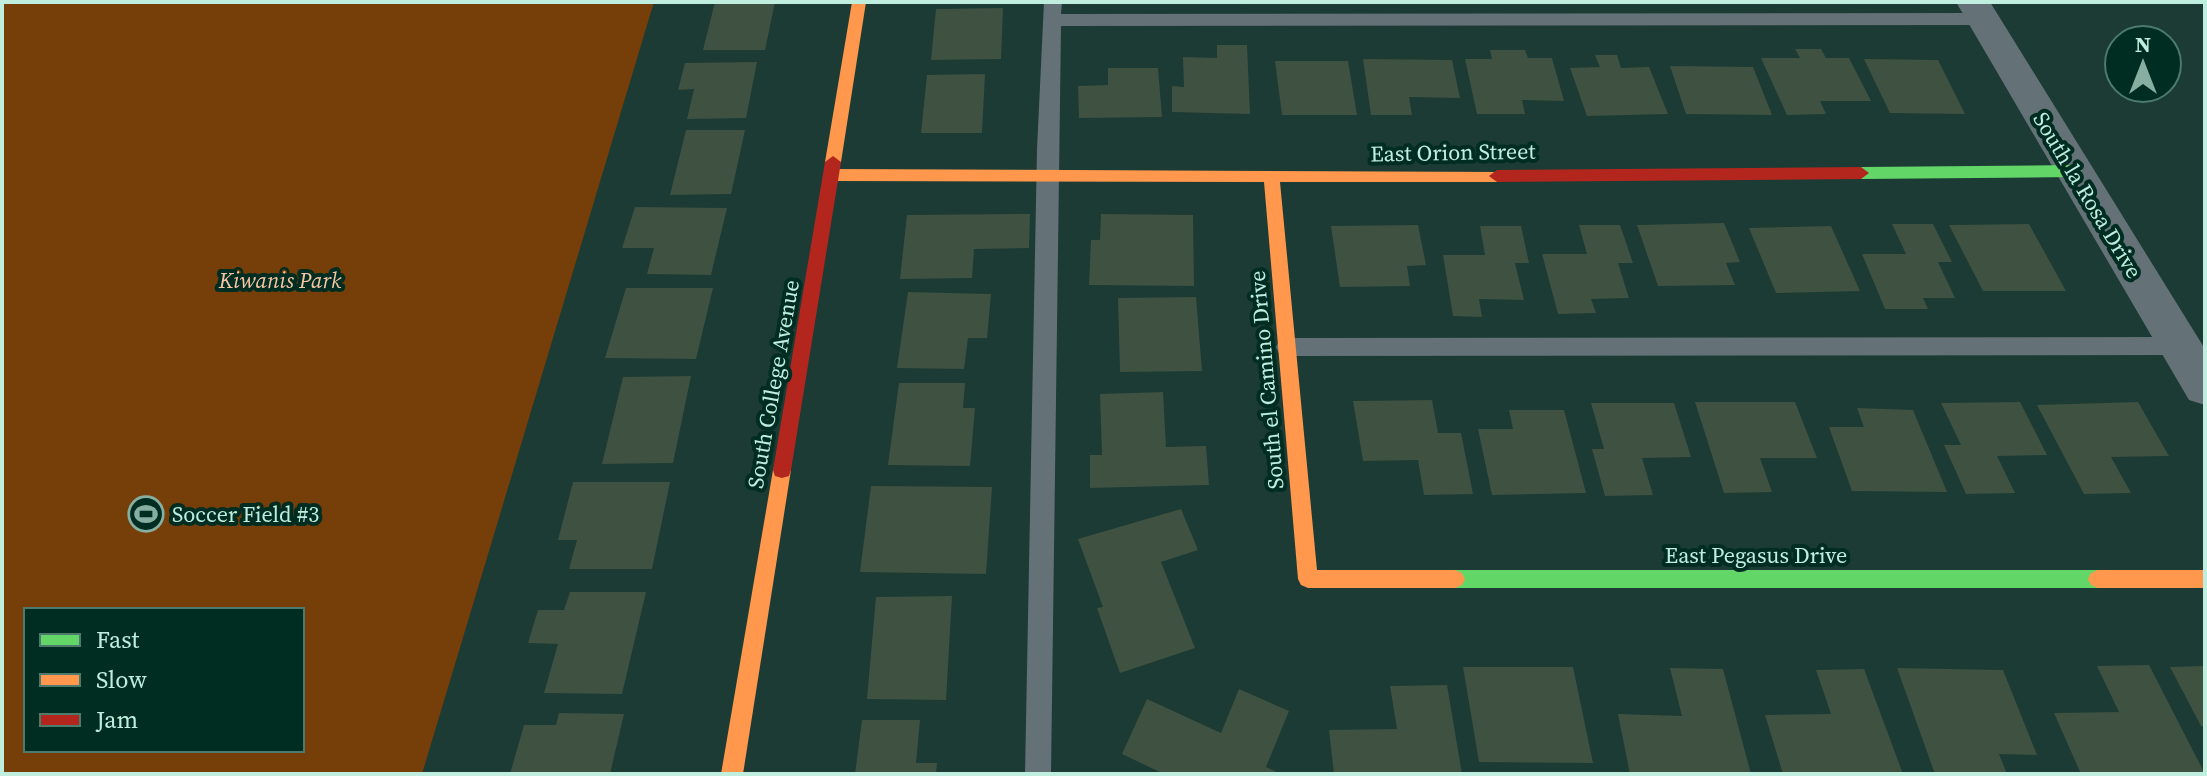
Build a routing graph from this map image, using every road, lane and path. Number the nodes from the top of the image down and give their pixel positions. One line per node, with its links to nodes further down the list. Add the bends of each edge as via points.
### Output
1 (859, 2): 5 (street, South College Avenue)
2 (1978, 10): 3 (lane); 4 (street, South la Rosa Drive)
3 (1052, 11): 6 (lane)
4 (2074, 171): 7 (street, East Orion Street); 8 (street, South la Rosa Drive)
5 (832, 175): 6 (street, East Orion Street); 13 (street, South College Avenue)
6 (1048, 176): 7 (street, East Orion Street); 14 (lane)
7 (1272, 178): 9 (street, South el Camino Drive)
8 (2181, 346): 9 (lane); 10 (street, South la Rosa Drive)
9 (1287, 347): 11 (street, South el Camino Drive)
10 (2205, 387)
11 (1308, 579): 12 (street, East Pegasus Drive)
12 (2205, 579)
13 (732, 774)
14 (1038, 774)

